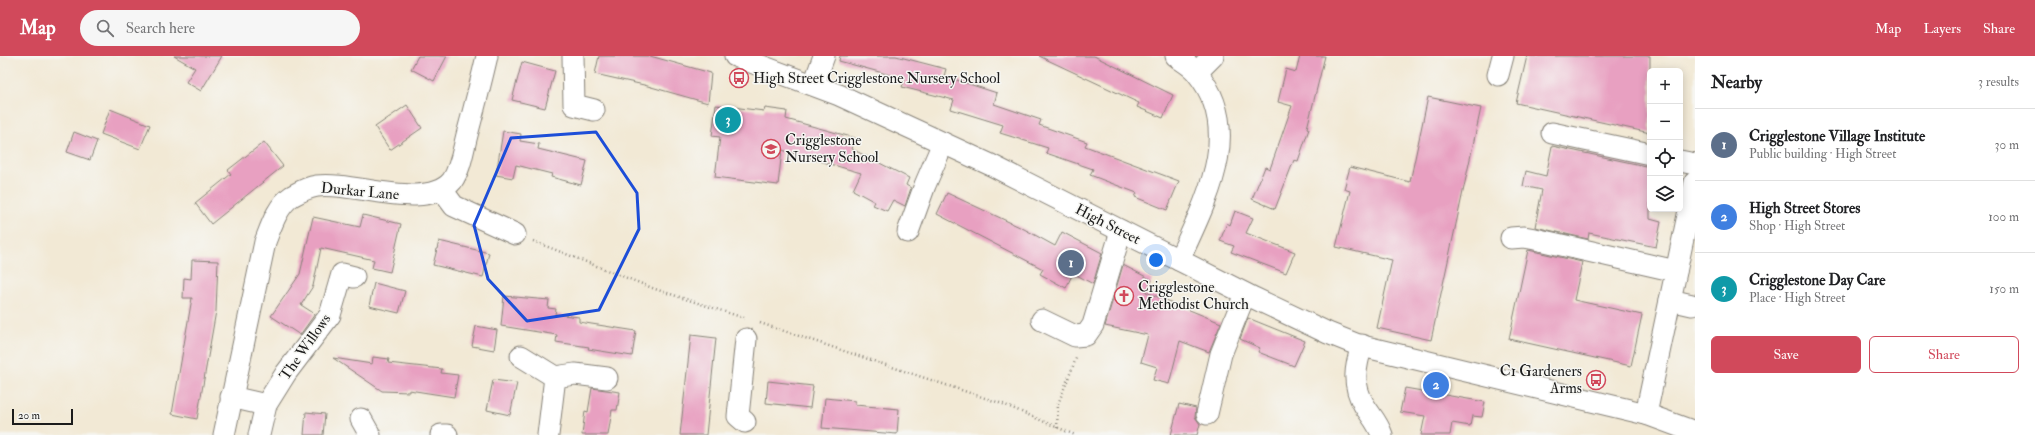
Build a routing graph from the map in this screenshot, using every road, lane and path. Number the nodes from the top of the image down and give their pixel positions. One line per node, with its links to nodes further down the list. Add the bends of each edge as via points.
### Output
1 (487, 56): 15 (street, via 456,175)
2 (573, 56): 9 (street, via 574,105)
3 (735, 56): 8 (street, High Street)
4 (824, 56): 8 (street)
5 (1176, 56): 7 (street)
6 (1213, 56): 7 (street)
7 (1197, 72): 21 (street, via 1215,100 1220,128 1218,162)
8 (814, 84): 11 (street, High Street)
9 (594, 110)
10 (1552, 133): 12 (street)
11 (943, 143): 17 (street, High Street); 18 (street, via 924,185)
12 (1647, 153)
13 (1683, 162): 14 (street)
14 (1695, 164)
15 (442, 190): 19 (street, via 454,206); 35 (street, Durkar Lane, via 412,195 317,186 291,196 282,206 264,242)
16 (1694, 194): 22 (street)
17 (1121, 231): 21 (street, High Street); 30 (street, via 1093,325)
18 (908, 232)
19 (515, 234): 27 (path, via 655,289)
20 (1511, 238): 22 (street, via 1535,239)
21 (1180, 260): 24 (street, High Street)
22 (1676, 271): 25 (street)
23 (354, 277): 36 (street, The Willows, via 342,274 328,319 286,373)
24 (1245, 294): 31 (street, High Street, via 1328,333); 37 (street, via 1221,354)
25 (1670, 300): 26 (street); 38 (street)
26 (1692, 305)
27 (746, 319)
28 (1042, 320): 30 (street, via 1075,336)
29 (750, 330): 39 (street, via 738,416); 40 (path, via 1003,404)
30 (1086, 335): 40 (path, via 1058,404)
31 (1362, 345): 38 (street, High Street); 48 (street, via 1355,367 1356,390)
32 (521, 356): 33 (street)
33 (554, 377): 34 (street, via 575,374); 46 (street)
34 (607, 378)
35 (231, 397): 36 (street); 42 (street, Durkar Lane)
36 (266, 405): 43 (street, The Willows)
37 (1207, 414)
38 (1646, 414): 41 (street, High Street)
39 (745, 424)
40 (1057, 428): 47 (path)
41 (1695, 432)
42 (224, 435)
43 (259, 435)
44 (441, 435): 45 (street)
45 (446, 435)
46 (548, 435)
47 (1075, 435)
48 (1382, 435)

